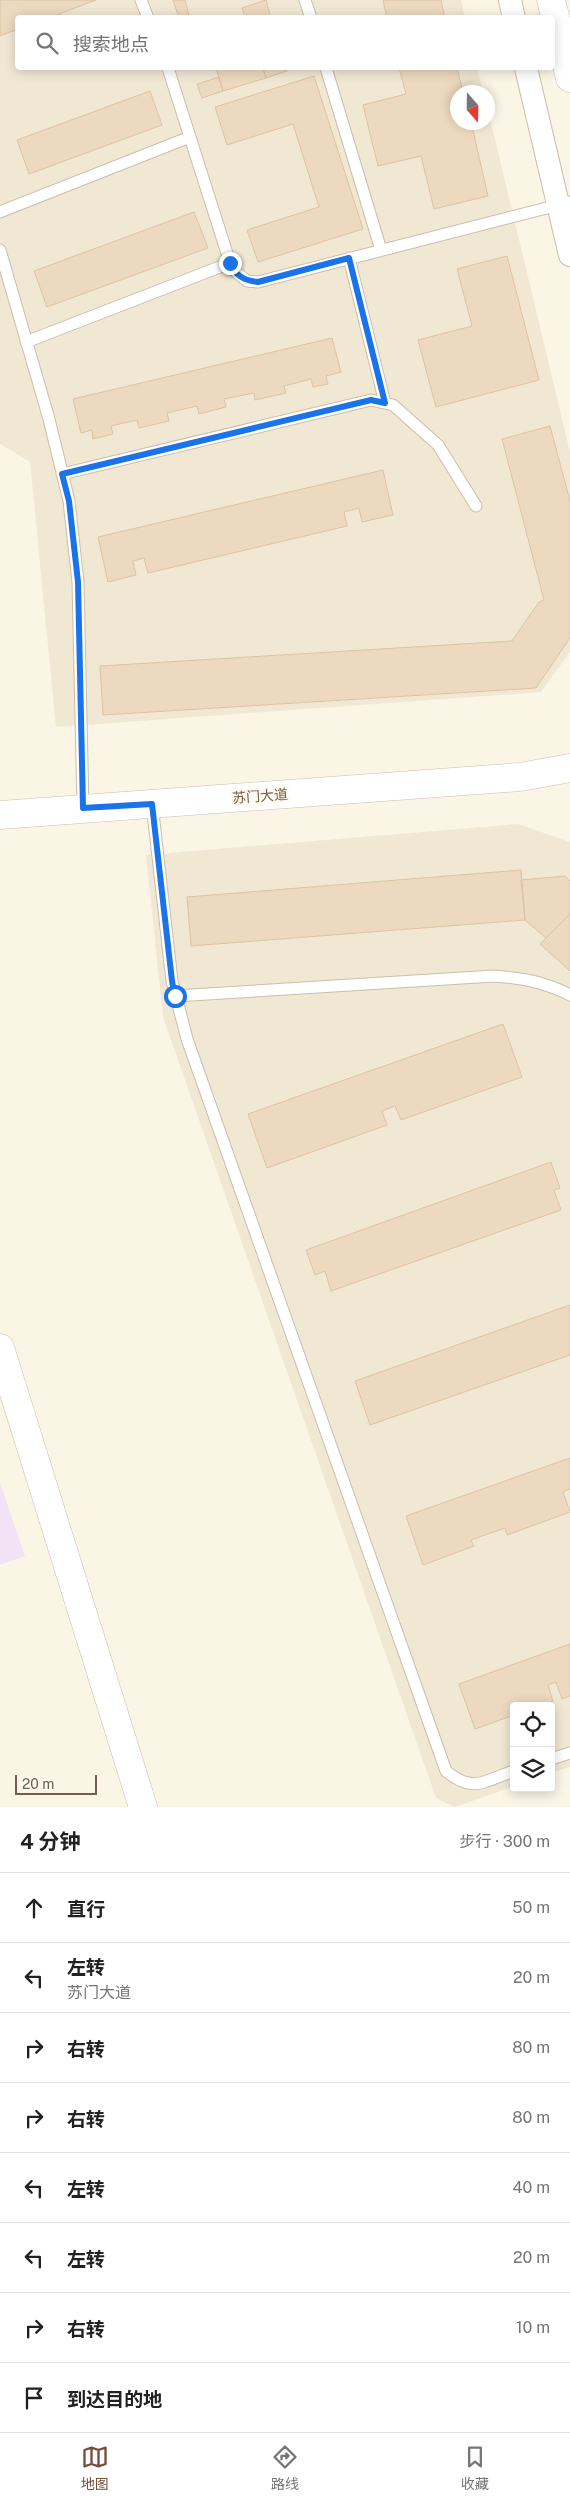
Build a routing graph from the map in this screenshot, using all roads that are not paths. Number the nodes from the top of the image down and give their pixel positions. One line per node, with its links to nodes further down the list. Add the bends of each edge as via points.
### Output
1 (141, 0): 5 (lane)
2 (306, 0): 6 (lane)
3 (510, 0): 7 (street)
4 (552, 0): 11 (main road)
5 (147, 15)
6 (310, 15)
7 (513, 15)
8 (169, 70): 12 (lane)
9 (327, 70): 16 (lane)
10 (527, 70): 13 (street)
11 (570, 78)
12 (190, 138): 14 (lane); 19 (lane)
13 (564, 203): 16 (lane); 17 (street)
14 (0, 212)
15 (0, 250): 20 (lane)
16 (381, 250): 18 (lane)
17 (570, 255)
18 (349, 258): 19 (lane, via 258,282 247,281 232,269); 21 (lane)
19 (230, 263): 20 (lane)
20 (26, 342): 22 (lane)
21 (385, 403): 22 (lane, via 371,400); 23 (lane, via 393,405 438,445)
22 (62, 474): 28 (lane, via 69,501 78,582)
23 (476, 506)
24 (570, 768): 25 (main road)
25 (520, 777): 26 (main road); 27 (main road, 苏门大道)
26 (570, 782)
27 (152, 804): 28 (main road, 苏门大道); 31 (lane)
28 (83, 808): 29 (main road, 苏门大道)
29 (0, 815)
30 (570, 995): 31 (lane, via 527,978 494,976)
31 (175, 996): 35 (lane, via 187,1039 446,1772 470,1786)
32 (0, 1348): 36 (main road)
33 (570, 1752): 34 (lane)
34 (555, 1758)
35 (510, 1772)
36 (142, 1807)

